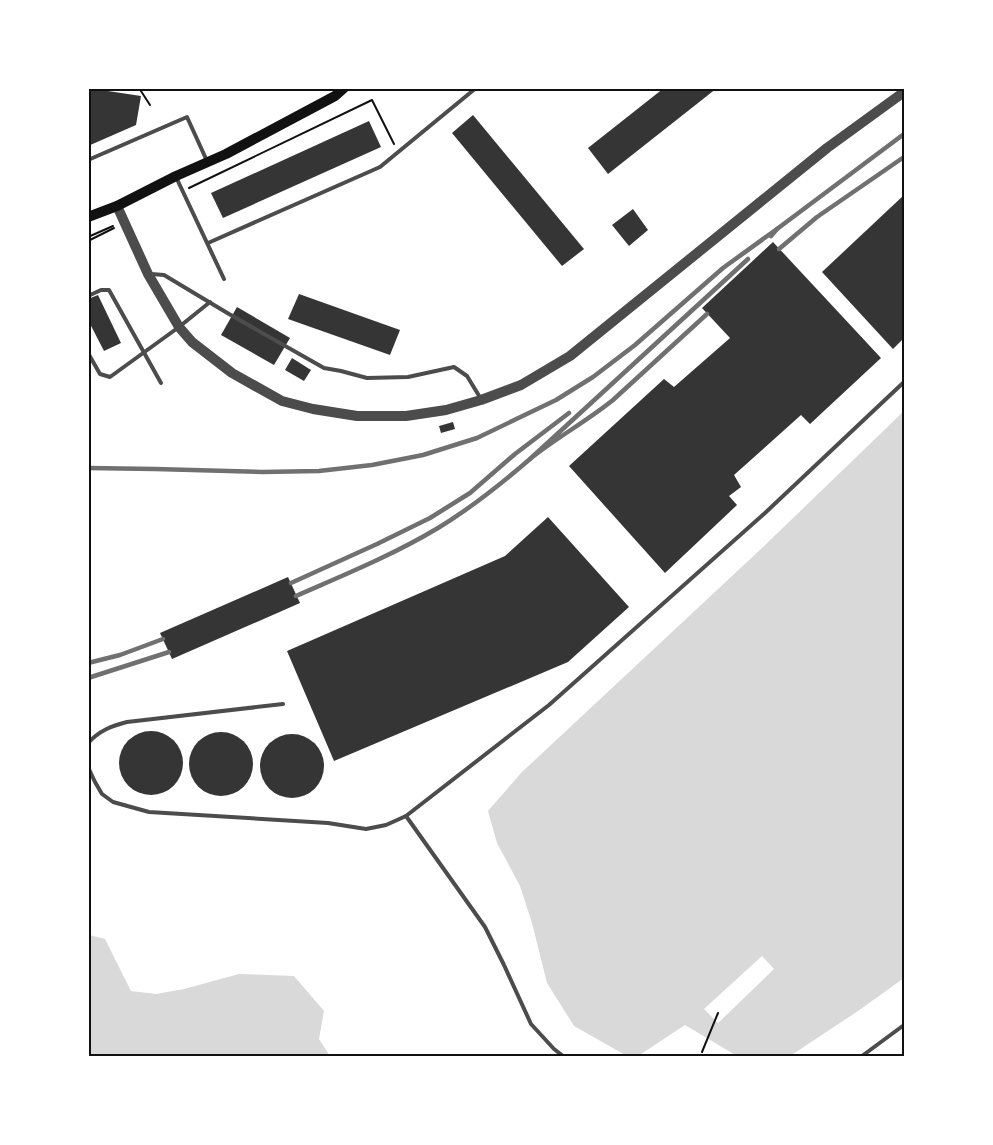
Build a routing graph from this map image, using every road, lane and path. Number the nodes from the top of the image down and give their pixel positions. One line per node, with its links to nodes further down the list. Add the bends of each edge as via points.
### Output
1 (139, 88): 5 (path)
2 (344, 88): 8 (main road, via 297,117)
3 (476, 88): 6 (lane)
4 (904, 92): 25 (street, via 828,148 570,356 521,385)
5 (150, 105)
6 (398, 152): 10 (path, via 372,100); 15 (lane, via 380,167)
7 (88, 160): 8 (lane, via 187,117)
8 (208, 161): 9 (main road)
9 (176, 176): 10 (lane); 11 (main road)
10 (182, 191): 15 (lane)
11 (117, 206): 12 (main road); 13 (street)
12 (88, 218)
13 (124, 221): 14 (path); 16 (street)
14 (88, 239)
15 (208, 243): 17 (lane)
16 (148, 274): 19 (lane, via 164,275); 20 (street)
17 (224, 279)
18 (88, 296): 22 (lane, via 109,290)
19 (210, 302): 20 (lane); 25 (lane, via 324,368 367,378 408,377 454,367 467,376)
20 (179, 327): 22 (lane); 25 (street, via 232,373 282,401 313,409 357,416 406,416)
21 (88, 353): 22 (lane, via 100,374 110,377)
22 (144, 353): 24 (lane)
23 (904, 382): 29 (lane, via 765,513 549,705)
24 (161, 383)
25 (481, 400)
26 (284, 704): 27 (lane, via 127,722 108,727)
27 (88, 743)
28 (88, 767): 29 (lane, via 102,794 113,802 149,812 328,823 366,829)
29 (406, 816): 33 (lane, via 485,927 531,1023)
30 (718, 1013): 32 (path)
31 (904, 1025): 34 (lane)
32 (702, 1052)
33 (563, 1056)
34 (862, 1056)

